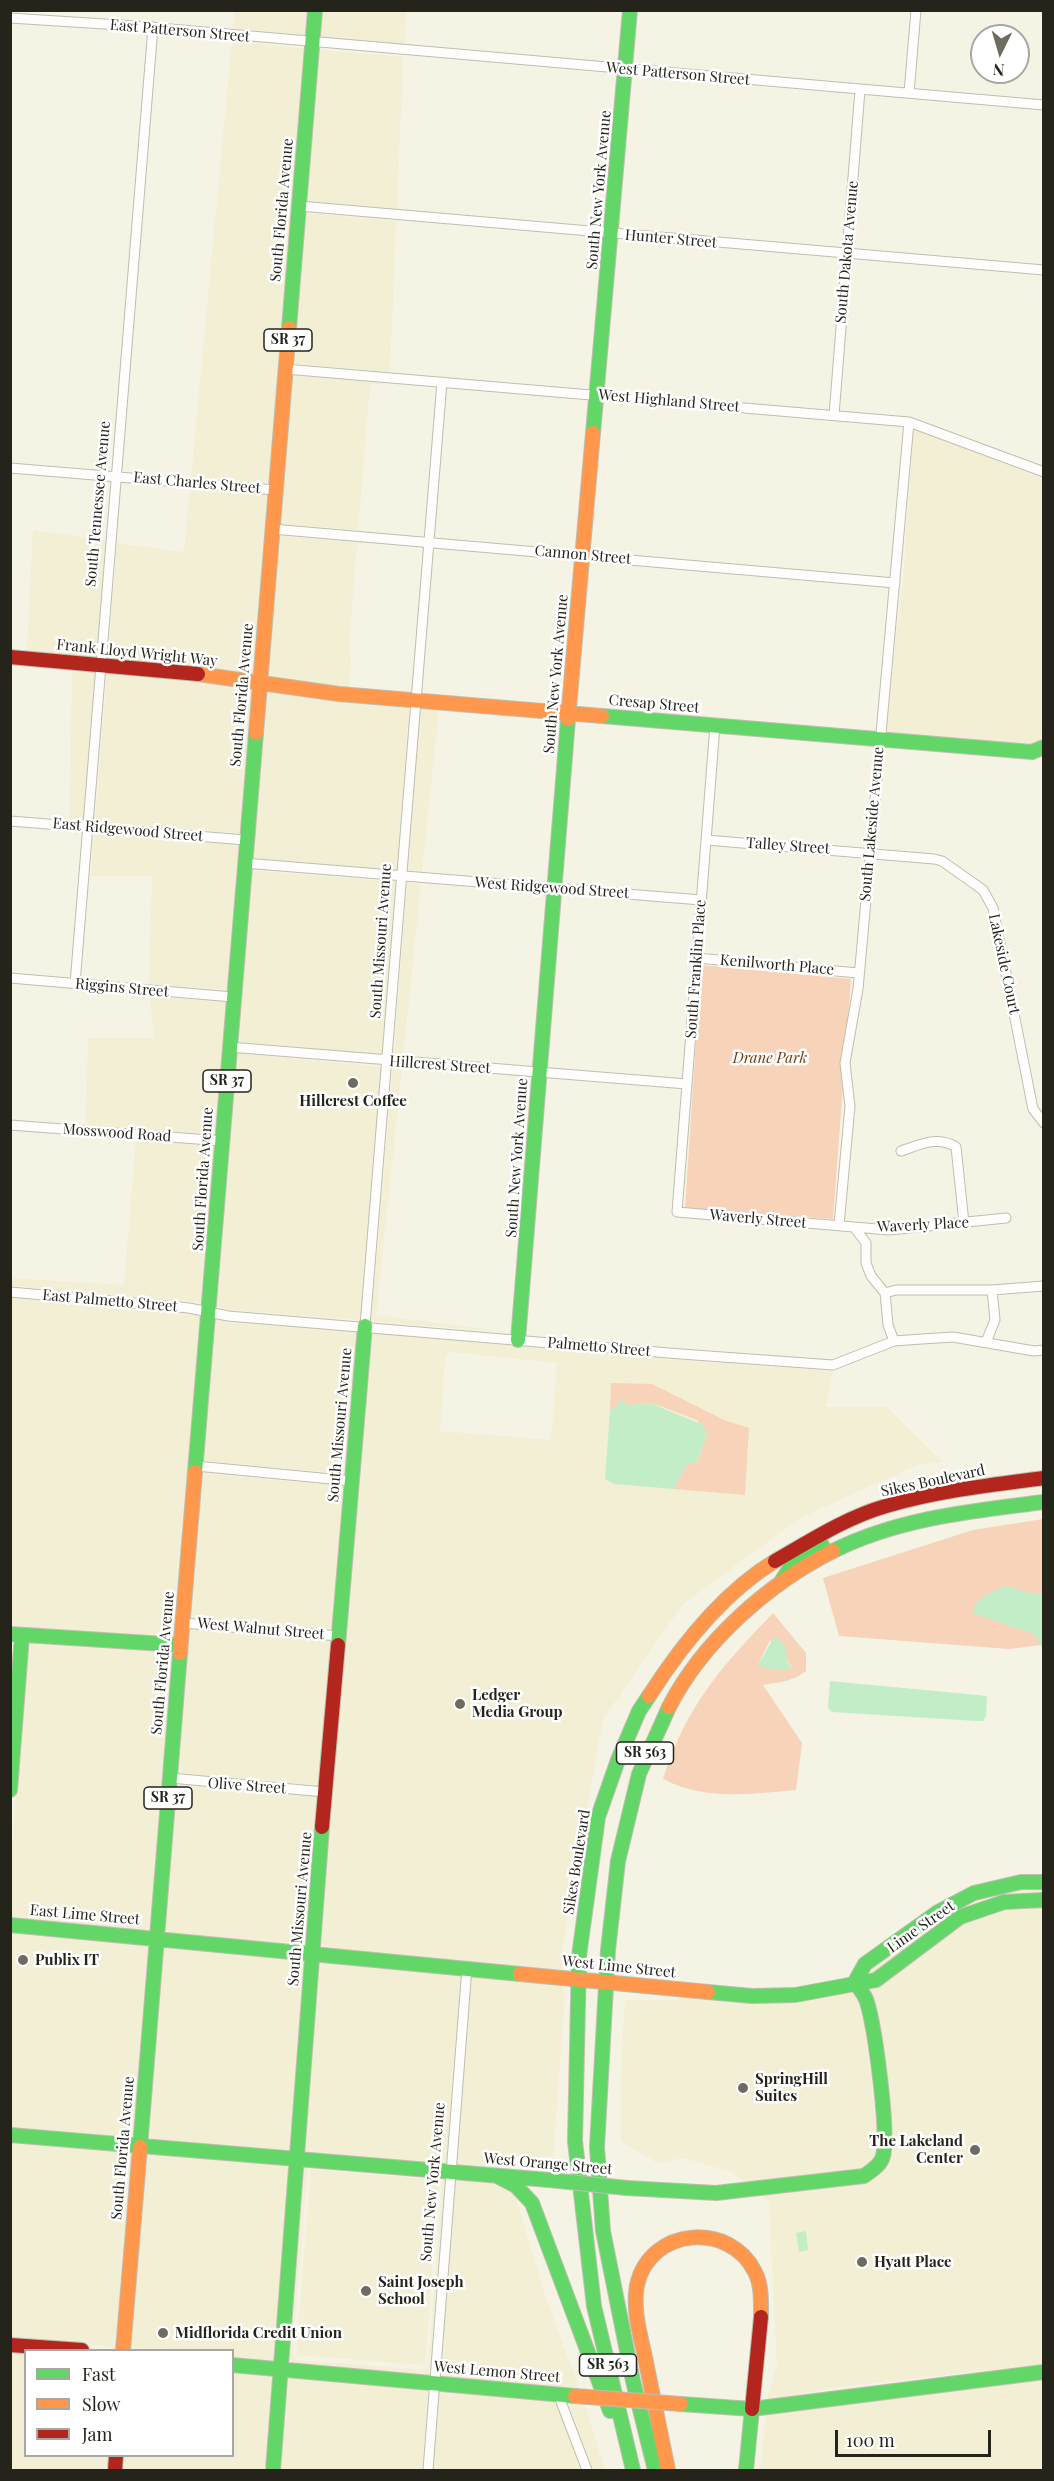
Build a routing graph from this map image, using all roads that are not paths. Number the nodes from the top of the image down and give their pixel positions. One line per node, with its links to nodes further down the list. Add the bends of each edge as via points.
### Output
1 (79, 10): 6 (street)
2 (315, 10): 8 (main road, South Florida Avenue / SR 37)
3 (630, 10): 9 (main road, South New York Avenue)
4 (916, 10): 11 (street)
5 (10, 18): 6 (street, East Patterson Street)
6 (78, 22): 7 (street, East Patterson Street)
7 (153, 27): 8 (street, East Patterson Street); 24 (street, South Tennessee Avenue)
8 (313, 43): 9 (street, West Patterson Street); 13 (main road, South Florida Avenue / SR 37)
9 (625, 69): 10 (street, West Patterson Street); 14 (main road, South New York Avenue)
10 (860, 90): 11 (street, West Patterson Street); 15 (street, South Dakota Avenue)
11 (909, 93): 12 (street, West Patterson Street)
12 (1044, 105)
13 (299, 206): 14 (street, Hunter Street); 17 (main road, South Florida Avenue / SR 37)
14 (611, 233): 15 (street, Hunter Street); 19 (main road, South New York Avenue)
15 (847, 253): 16 (street, Hunter Street); 20 (street, South Dakota Avenue)
16 (1044, 270)
17 (285, 369): 18 (street, West Highland Street); 25 (main road, South Florida Avenue / SR 37)
18 (442, 382): 19 (street, West Highland Street); 27 (street, South Missouri Avenue)
19 (597, 395): 20 (street, West Highland Street); 28 (main road, South New York Avenue)
20 (834, 415): 21 (street, West Highland Street)
21 (909, 422): 23 (street, West Highland Street); 29 (street, South Lakeside Avenue)
22 (10, 468): 24 (street, East Charles Street)
23 (1044, 472)
24 (118, 477): 25 (street, East Charles Street); 31 (street, South Tennessee Avenue)
25 (275, 490): 26 (main road, South Florida Avenue / SR 37)
26 (272, 529): 27 (street, Cannon Street); 32 (main road, South Florida Avenue / SR 37)
27 (429, 542): 28 (street, Cannon Street); 33 (street, South Missouri Avenue)
28 (582, 555): 29 (street, Cannon Street); 34 (main road, South New York Avenue)
29 (895, 583): 36 (street, South Lakeside Avenue)
30 (10, 657): 31 (main road, Frank Lloyd Wright Way)
31 (102, 665): 32 (main road, Frank Lloyd Wright Way); 39 (street, South Tennessee Avenue)
32 (259, 683): 33 (main road, Cresap Street); 40 (main road, South Florida Avenue / SR 37)
33 (415, 701): 34 (main road, Cresap Street); 44 (street, South Missouri Avenue)
34 (569, 714): 35 (main road, Cresap Street); 45 (main road, South New York Avenue)
35 (715, 725): 36 (main road, Cresap Street); 41 (street, South Franklin Place)
36 (879, 740): 37 (main road, Cresap Street, via 1032,752); 42 (street, South Lakeside Avenue)
37 (1044, 747)
38 (10, 821): 39 (street, East Ridgewood Street)
39 (89, 827): 40 (street, East Ridgewood Street); 50 (street, South Tennessee Avenue)
40 (246, 840): 43 (main road, South Florida Avenue / SR 37)
41 (706, 840): 42 (street, Talley Street); 46 (street, South Franklin Place)
42 (869, 852): 48 (street, South Lakeside Avenue); 56 (street, Lakeside Court, via 942,861 988,897 1033,1109)
43 (244, 863): 44 (street, West Ridgewood Street); 51 (main road, South Florida Avenue / SR 37)
44 (402, 876): 45 (street, West Ridgewood Street); 53 (street, South Missouri Avenue)
45 (555, 888): 46 (street, West Ridgewood Street); 54 (main road, South New York Avenue)
46 (701, 900): 47 (street, South Franklin Place)
47 (697, 958): 48 (street, Kenilworth Place); 55 (street, South Franklin Place)
48 (858, 973): 63 (street, South Lakeside Avenue, via 845,1063 850,1107)
49 (10, 978): 50 (street, Riggins Street)
50 (75, 984): 51 (street, Riggins Street)
51 (233, 997): 52 (main road, South Florida Avenue / SR 37)
52 (229, 1047): 53 (street, Hillcrest Street); 58 (main road, South Florida Avenue / SR 37)
53 (388, 1062): 54 (street, Hillcrest Street); 70 (street, South Missouri Avenue)
54 (540, 1073): 55 (street, Hillcrest Street); 71 (main road, South New York Avenue)
55 (687, 1084): 60 (street, South Franklin Place)
56 (1044, 1123)
57 (10, 1125): 58 (street, Mosswood Road)
58 (223, 1141): 69 (main road, South Florida Avenue / SR 37)
59 (901, 1151): 62 (street, via 934,1141 947,1141 956,1147)
60 (677, 1212): 63 (street, Waverly Street)
61 (1006, 1218): 62 (street, Waverly Place)
62 (964, 1223): 64 (street, Waverly Place, via 898,1229)
63 (839, 1225): 64 (street, Waverly Place)
64 (854, 1227): 68 (street, via 866,1243 871,1276)
65 (1044, 1286): 66 (street)
66 (992, 1290): 68 (street); 73 (street, via 995,1320)
67 (10, 1292): 69 (street, East Palmetto Street)
68 (885, 1293): 72 (street)
69 (209, 1310): 70 (street, East Palmetto Street, via 228,1316); 75 (main road, South Florida Avenue / SR 37)
70 (365, 1326): 71 (street, Palmetto Street); 77 (main road, South Missouri Avenue)
71 (518, 1340): 72 (street, Palmetto Street, via 833,1365)
72 (894, 1341): 73 (street, via 953,1337)
73 (986, 1342): 74 (street)
74 (1044, 1350)
75 (196, 1466): 77 (street); 82 (main road, South Florida Avenue / SR 37)
76 (1044, 1478): 79 (main road, Sikes Boulevard / SR 563, via 884,1506)
77 (352, 1481): 84 (main road, South Missouri Avenue)
78 (1044, 1502): 81 (main road, SR 563, via 939,1516 882,1529 831,1552)
79 (847, 1523): 80 (main road, Sikes Boulevard / SR 563); 81 (main road, via 791,1566)
80 (761, 1571): 86 (main road, via 749,1597 689,1664); 96 (main road, Sikes Boulevard / SR 563, via 713,1612 676,1654 639,1711 598,1817)
81 (777, 1589): 86 (main road, SR 563, via 723,1635)
82 (183, 1623): 84 (street, West Walnut Street); 85 (main road, South Florida Avenue / SR 37)
83 (16, 1635): 85 (main road); 88 (main road)
84 (339, 1636): 89 (main road, South Missouri Avenue)
85 (180, 1646): 87 (main road, South Florida Avenue / SR 37)
86 (689, 1674): 97 (main road, SR 563, via 645,1753 627,1808 617,1865)
87 (170, 1778): 89 (street, Olive Street); 93 (main road, South Florida Avenue / SR 37)
88 (10, 1790)
89 (326, 1792): 94 (main road, South Missouri Avenue)
90 (1044, 1882): 98 (main road, via 974,1893 938,1912 865,1964)
91 (1044, 1900): 98 (main road, Lime Street, via 1004,1902 978,1910 938,1933 876,1980)
92 (10, 1925): 93 (main road, East Lime Street)
93 (157, 1938): 94 (main road, West Lime Street); 100 (main road, South Florida Avenue / SR 37)
94 (312, 1953): 95 (main road, West Lime Street); 101 (main road, South Missouri Avenue)
95 (467, 1967): 96 (main road, West Lime Street); 102 (street, South New York Avenue)
96 (577, 1979): 97 (main road, West Lime Street); 113 (main road, Sikes Boulevard / SR 563, via 575,2141 582,2219 594,2306)
97 (606, 1982): 98 (main road, West Lime Street, via 752,1996 795,1995); 117 (main road, SR 563, via 596,2146 600,2214)
98 (855, 1982): 103 (main road, West Orange Street, bridge, via 867,2002 884,2147 881,2161 864,2176 716,2193)
99 (10, 2134): 100 (main road, West Orange Street)
100 (139, 2145): 101 (main road, West Orange Street); 106 (main road, South Florida Avenue / SR 37)
101 (297, 2159): 102 (main road, West Orange Street); 108 (main road, South Missouri Avenue)
102 (451, 2172): 103 (main road, West Orange Street); 110 (street, South New York Avenue)
103 (497, 2176): 113 (main road, via 516,2186 532,2203)
104 (10, 2345): 105 (main road)
105 (68, 2349)
106 (123, 2349)
107 (234, 2365): 108 (main road, West Lemon Street)
108 (280, 2370): 110 (main road, West Lemon Street); 114 (main road, South Missouri Avenue)
109 (1044, 2372): 112 (main road, West Lemon Street)
110 (434, 2383): 111 (main road, West Lemon Street); 115 (street, South New York Avenue)
111 (558, 2394): 112 (main road, West Lemon Street, bridge); 116 (street)
112 (752, 2409): 118 (main road, via 761,2302 756,2274 742,2251 718,2237 689,2236 668,2243 648,2258 638,2283 636,2310); 119 (main road)
113 (633, 2469)
114 (273, 2470)
115 (428, 2470)
116 (587, 2470)
117 (656, 2470)
118 (668, 2470)
119 (746, 2470)

